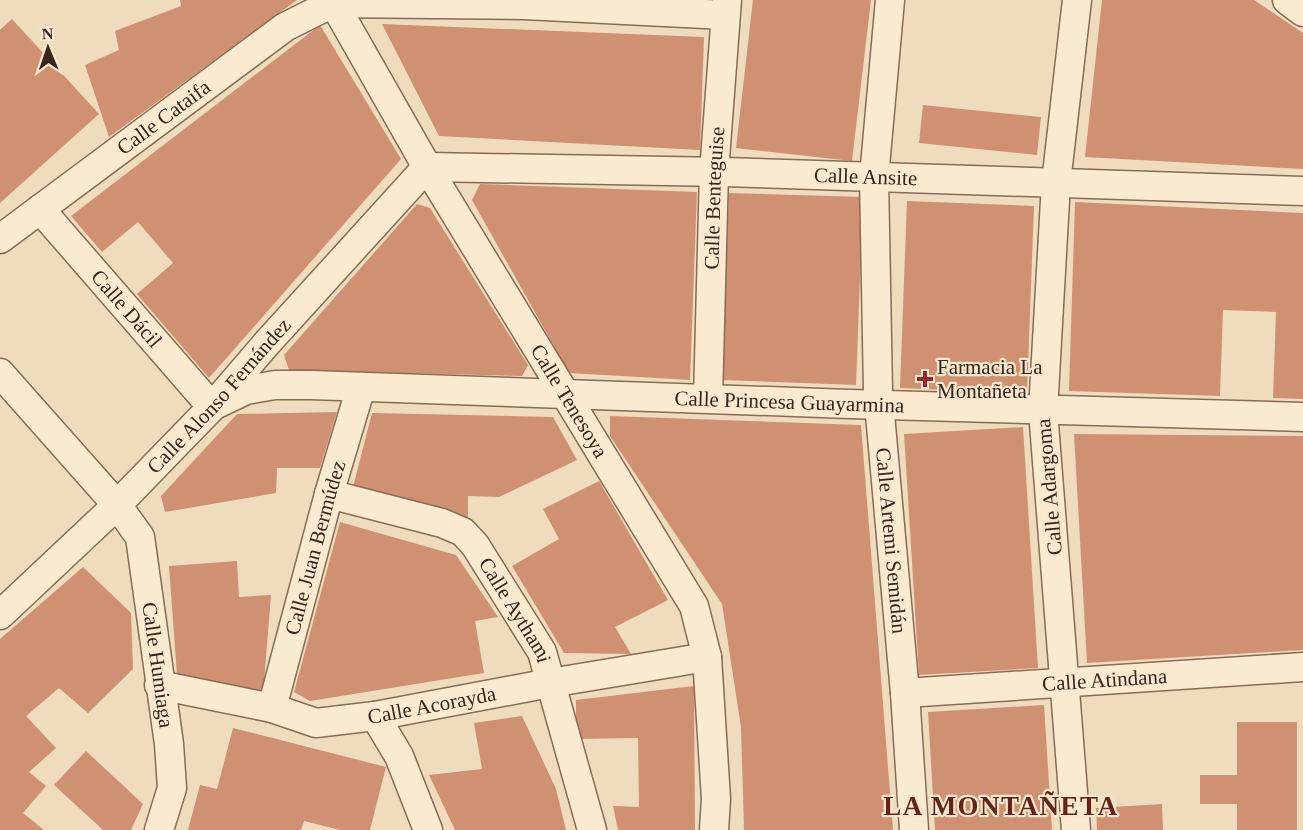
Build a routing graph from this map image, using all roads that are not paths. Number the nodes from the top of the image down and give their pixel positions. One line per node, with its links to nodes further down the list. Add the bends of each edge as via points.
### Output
1 (890, 0): 10 (street, Calle Artemi Semidán)
2 (1077, 0): 11 (street, Calle Adargoma)
3 (1287, 0): 7 (street)
4 (333, 1): 5 (street); 8 (street, Calle Tenesoya); 13 (street, Calle Cataifa, via 285,27)
5 (524, 3): 6 (street)
6 (726, 7): 9 (street, Calle Benteguise)
7 (1303, 12)
8 (427, 167): 9 (street, Calle Ansite); 15 (street, Calle Alonso Fernández); 19 (street, Calle Tenesoya)
9 (714, 172): 10 (street, Calle Ansite); 20 (street, Calle Benteguise)
10 (874, 177): 11 (street, Calle Ansite); 21 (street, Calle Artemi Semidán)
11 (1056, 183): 12 (street, Calle Ansite); 23 (street, Calle Adargoma)
12 (1303, 191)
13 (40, 209): 14 (street, Calle Cataifa); 22 (street, Calle Dácil)
14 (0, 240)
15 (267, 343): 17 (street); 22 (street, Calle Alonso Fernández)
16 (0, 373): 26 (street, Calle Humiaga)
17 (275, 385): 18 (street, Calle Princesa Guayarmina); 22 (street, Calle Princesa Guayarmina, via 246,390)
18 (361, 387): 19 (street, Calle Princesa Guayarmina); 25 (street, Calle Juan Bermúdez)
19 (564, 394): 20 (street, Calle Princesa Guayarmina); 28 (street, Calle Tenesoya, via 694,606)
20 (708, 398): 21 (street, Calle Princesa Guayarmina)
21 (879, 406): 23 (street, Calle Princesa Guayarmina); 33 (street, Calle Artemi Semidán)
22 (212, 407): 26 (street, Calle Alonso Fernández)
23 (1043, 411): 24 (street, Calle Princesa Guayarmina); 30 (street, Calle Adargoma)
24 (1303, 417)
25 (329, 494): 31 (street, Calle Aythami, via 463,532 542,652); 34 (street, Calle Juan Bermúdez)
26 (117, 505): 27 (street, Calle Alonso Fernández); 32 (street, Calle Humiaga, via 140,537)
27 (0, 615)
28 (707, 657): 31 (street, Calle Acorayda); 39 (street, Calle Tenesoya, via 716,799)
29 (1303, 667): 30 (street, Calle Atindana)
30 (1065, 682): 33 (street, Calle Atindana); 41 (street, Calle Adargoma)
31 (550, 683): 35 (street, Calle Acorayda); 38 (street, Calle Aythami)
32 (159, 685): 34 (street, Calle Acorayda); 36 (street, Calle Humiaga, via 172,788)
33 (905, 693): 40 (street, Calle Artemi Semidán)
34 (272, 708): 35 (street, Calle Acorayda, via 316,723)
35 (375, 716): 37 (street, via 399,756)
36 (159, 830)
37 (428, 830)
38 (592, 830)
39 (714, 830)
40 (914, 830)
41 (1076, 830)

